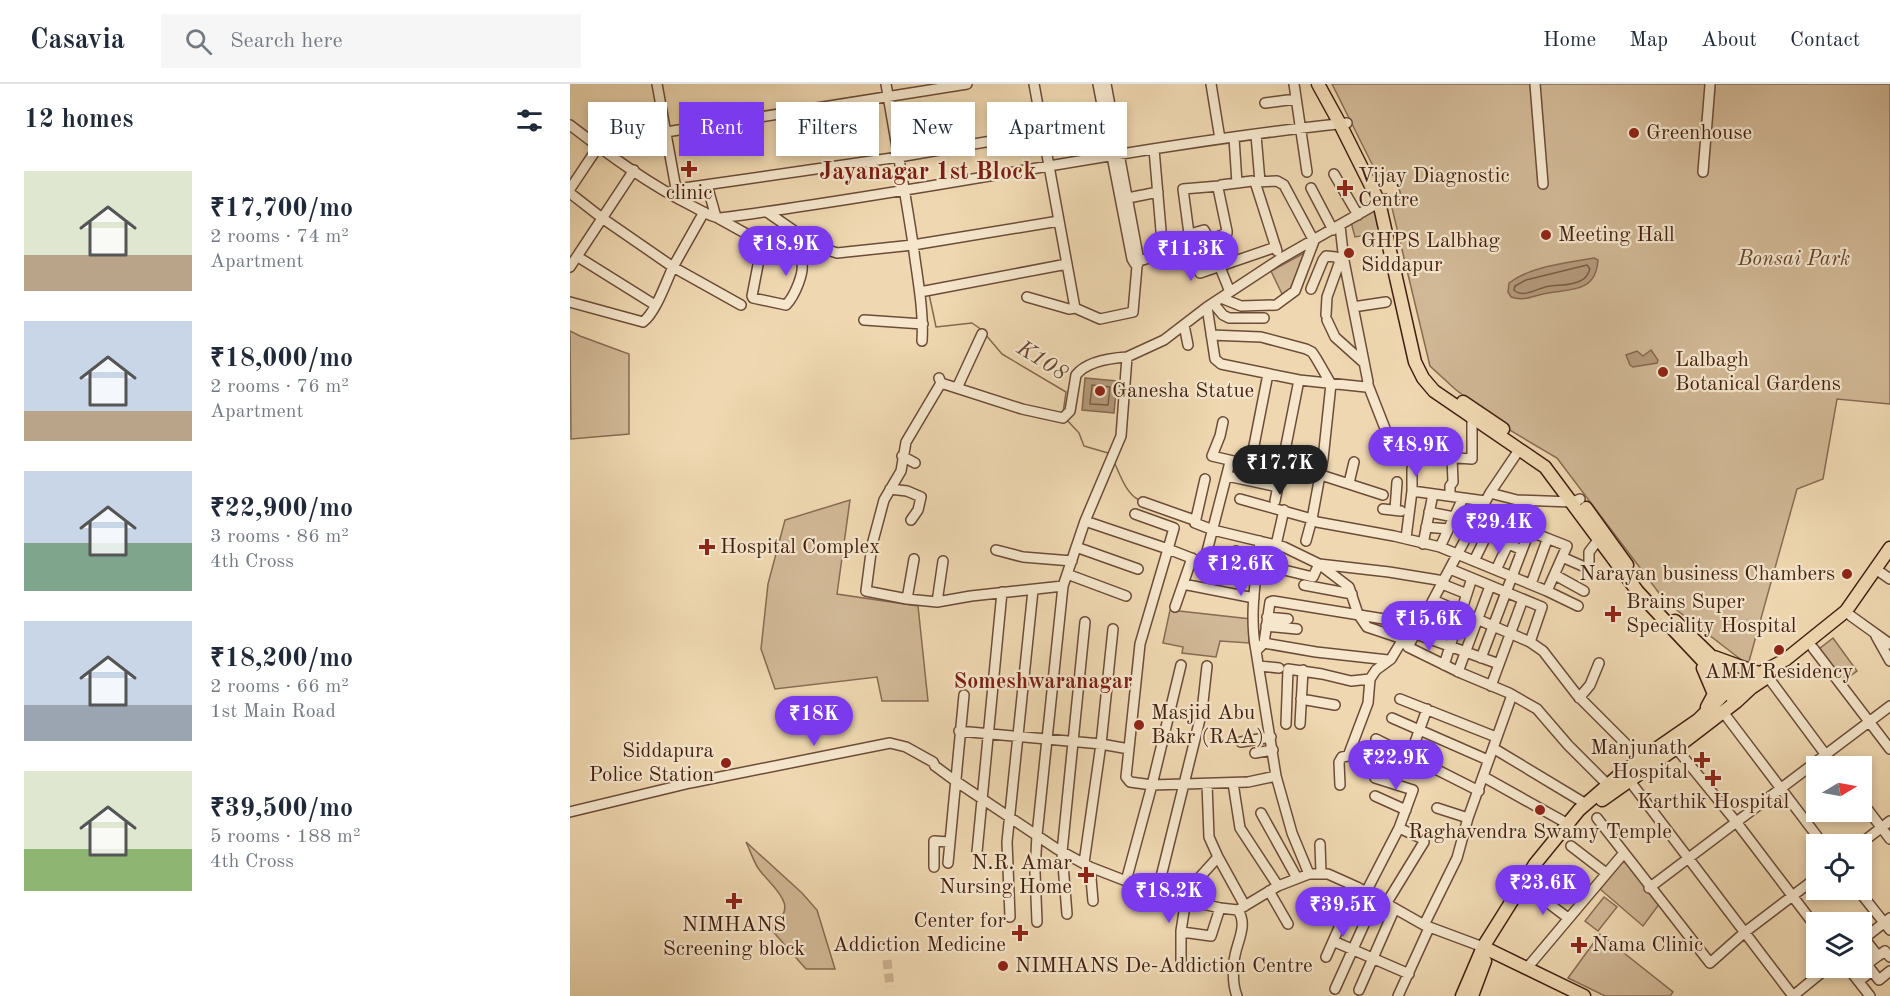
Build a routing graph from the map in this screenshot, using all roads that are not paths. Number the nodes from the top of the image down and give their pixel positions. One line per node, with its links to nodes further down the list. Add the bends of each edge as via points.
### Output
1 (657, 84): 15 (street)
2 (886, 84): 13 (street)
3 (967, 84): 13 (street)
4 (1034, 84): 16 (street)
5 (1098, 84): 17 (street)
6 (1106, 84): 18 (street)
7 (1211, 84): 28 (street)
8 (1294, 84): 14 (street)
9 (1318, 84): 20 (main road)
10 (1326, 84): 20 (main road)
11 (1534, 84): 44 (street)
12 (1710, 85): 40 (street)
13 (888, 97): 23 (street); 36 (street)
14 (1296, 99): 19 (street); 22 (street)
15 (660, 102)
16 (1037, 102)
17 (1103, 102)
18 (1109, 102)
19 (1265, 103)
20 (1344, 124): 22 (street); 54 (main road)
21 (570, 125): 27 (street)
22 (1301, 128): 24 (street); 39 (street)
23 (667, 132)
24 (1256, 135): 26 (street); 42 (street)
25 (667, 138): 52 (street)
26 (1234, 138): 28 (street); 43 (street)
27 (588, 139)
28 (1220, 140): 30 (street)
29 (987, 142): 36 (street)
30 (1154, 149): 31 (street); 50 (street)
31 (1127, 154)
32 (592, 156): 48 (street)
33 (612, 156): 38 (street)
34 (1047, 156): 37 (street)
35 (1117, 156): 37 (street); 53 (street); 74 (street, via 1132,259)
36 (899, 157): 45 (street); 49 (street)
37 (1049, 166): 49 (street); 60 (street)
38 (634, 170): 52 (street); 59 (street)
39 (1307, 172)
40 (1703, 172)
41 (1334, 174): 57 (street)
42 (1257, 182): 43 (street); 65 (street, via 1277,180 1284,185); 68 (street)
43 (1238, 183): 46 (street)
44 (1543, 184)
45 (707, 185): 52 (street); 58 (street)
46 (1220, 186): 62 (street, via 1183,189); 64 (street, via 1227,233)
47 (1311, 188): 61 (street)
48 (570, 189)
49 (905, 189): 56 (street); 67 (street)
50 (1158, 192): 53 (street); 74 (street, via 1163,254)
51 (570, 194): 59 (street)
52 (677, 194): 55 (street)
53 (1128, 198): 74 (street)
54 (1382, 201): 57 (street); 104 (main road, via 1419,371 1434,391)
55 (704, 212): 58 (street); 76 (street)
56 (767, 212): 58 (street); 63 (street)
57 (1358, 215): 61 (street)
58 (716, 217): 66 (street)
59 (602, 218): 70 (street); 76 (street)
60 (1059, 221): 67 (street); 73 (street)
61 (1337, 228): 65 (street); 72 (street)
62 (1190, 234): 64 (street, via 1204,230); 77 (street, via 1192,256 1200,273)
63 (806, 239): 67 (street, via 837,253); 69 (street)
64 (1209, 239): 77 (street)
65 (1314, 241): 71 (street); 84 (street, via 1295,291 1276,305)
66 (763, 243): 69 (street, via 767,237); 69 (street, via 752,296 755,299 781,306 790,301 802,265)
67 (913, 245): 79 (street)
68 (1275, 247): 71 (street); 77 (street)
69 (795, 252)
70 (578, 257): 75 (street); 85 (street)
71 (1280, 259): 80 (street)
72 (1342, 260): 78 (street, via 1326,256); 87 (street); 98 (street, via 1327,297 1326,318 1335,337)
73 (1067, 264): 79 (street); 88 (street)
74 (1138, 264): 88 (street, via 1133,312 1100,319)
75 (570, 267)
76 (673, 267): 85 (street); 86 (street)
77 (1218, 267): 80 (street)
78 (1311, 289)
79 (920, 292): 91 (street)
80 (1230, 292): 84 (street)
81 (1028, 297): 88 (street)
82 (570, 302): 85 (street, via 641,323)
83 (1386, 302): 87 (street)
84 (1214, 303): 89 (street, via 1229,318); 92 (street); 94 (street)
85 (655, 305)
86 (741, 305)
87 (1353, 307): 98 (street)
88 (1075, 308)
89 (1264, 318)
90 (864, 320): 91 (street)
91 (923, 324): 95 (street)
92 (1184, 324): 96 (street); 97 (street, via 1164,340)
93 (982, 334): 103 (street)
94 (1211, 334): 99 (street, via 1215,359 1221,364); 101 (street, via 1261,338 1306,349 1312,352)
95 (922, 341)
96 (1188, 345)
97 (1127, 357): 103 (street, via 1112,358 1080,370 1070,411 1063,418); 143 (street, via 1121,436)
98 (1364, 364): 102 (street)
99 (1268, 374): 100 (street); 113 (street)
100 (1299, 380): 101 (street); 130 (street)
101 (1331, 384): 102 (street, via 1365,388); 115 (street)
102 (1368, 385): 106 (street)
103 (957, 388): 108 (street, via 940,380)
104 (1474, 415): 107 (main road); 109 (street, via 1472,459); 129 (main road, via 1553,465)
105 (1223, 422): 110 (street, via 1212,456)
106 (1386, 431)
107 (1519, 450): 126 (street); 129 (main road, via 1545,466)
108 (902, 456): 112 (street); 121 (street, via 900,471)
109 (1452, 458): 122 (street, via 1416,456); 125 (street)
110 (1230, 462): 113 (street); 116 (street)
111 (1354, 462): 119 (street)
112 (915, 463)
113 (1250, 466): 114 (street)
114 (1280, 472)
115 (1321, 475): 119 (street); 141 (street)
116 (1227, 476): 120 (street); 147 (street)
117 (1205, 479): 144 (street)
118 (1397, 482): 134 (street)
119 (1349, 483): 124 (street)
120 (1278, 487)
121 (890, 489): 142 (street, via 921,497); 199 (street, via 872,545 865,588)
122 (1412, 491): 123 (street); 135 (street)
123 (1433, 494): 125 (street); 136 (street)
124 (1383, 495)
125 (1450, 496): 127 (street)
126 (1488, 497): 127 (street); 129 (street); 137 (street)
127 (1463, 498): 139 (street)
128 (1240, 499): 133 (street)
129 (1576, 500): 152 (main road); 229 (main road, via 1659,606)
130 (1275, 501)
131 (1143, 502): 144 (street)
132 (1383, 509): 134 (street)
133 (1284, 510): 141 (street); 157 (street)
134 (1395, 510): 135 (street)
135 (1409, 512): 150 (street)
136 (1429, 512): 139 (street); 145 (street)
137 (1480, 512): 140 (street); 165 (street)
138 (1135, 514): 161 (street, via 1174,528)
139 (1454, 517): 146 (street)
140 (1495, 518): 148 (street); 149 (street)
141 (1312, 519): 150 (street); 154 (street)
142 (911, 520)
143 (1084, 520): 158 (street); 161 (street)
144 (1194, 520): 147 (street)
145 (1426, 527): 146 (street); 156 (street)
146 (1448, 529): 159 (street)
147 (1213, 530): 153 (street); 173 (street)
148 (1529, 532): 151 (street); 163 (street)
149 (1488, 535): 155 (street); 172 (street)
150 (1406, 538): 156 (street)
151 (1547, 540): 166 (street, via 1567,546); 186 (street)
152 (1598, 540): 166 (street, via 1589,552 1587,568); 229 (main road, via 1645,601)
153 (1260, 541): 157 (street); 198 (street)
154 (1306, 541)
155 (1508, 543): 163 (street); 178 (street)
156 (1423, 544): 159 (street)
157 (1276, 545): 174 (street)
158 (1077, 547): 171 (street); 175 (street)
159 (1440, 547): 165 (street)
160 (1890, 548): 241 (main road, via 1846,611)
161 (1168, 549): 167 (street); 272 (street, via 1140,644)
162 (996, 550): 171 (street, via 1030,558)
163 (1522, 550): 183 (street)
164 (1236, 551): 173 (street, via 1230,570)
165 (1458, 554): 172 (street); 176 (street)
166 (1562, 557): 180 (street)
167 (1192, 558): 173 (street); 185 (street)
168 (1890, 558): 181 (main road)
169 (914, 559): 199 (street)
170 (943, 561): 202 (street)
171 (1072, 561): 179 (street)
172 (1474, 561): 178 (street)
173 (1204, 563)
174 (1319, 564): 177 (street, via 1314,577); 184 (street); 195 (street, via 1349,587)
175 (1138, 569)
176 (1450, 569): 182 (street); 184 (street)
177 (1284, 570)
178 (1496, 570): 183 (street)
179 (1067, 574): 188 (street); 197 (street)
180 (1555, 575): 191 (street); 192 (street)
181 (1885, 575): 208 (main road)
182 (1472, 578): 189 (street); 196 (street)
183 (1512, 578): 186 (street); 194 (street)
184 (1443, 583): 196 (street); 201 (street)
185 (1183, 584): 198 (street); 204 (street)
186 (1531, 584): 191 (street)
187 (1304, 585): 195 (street)
188 (1063, 586): 190 (street); 265 (street)
189 (1490, 586): 194 (street); 209 (street)
190 (1033, 590): 193 (street); 262 (street)
191 (1547, 591): 203 (street)
192 (1584, 591)
193 (1002, 592): 202 (street); 261 (street)
194 (1506, 592): 200 (street); 213 (street)
195 (1352, 594): 206 (street)
196 (1467, 594): 205 (street)
197 (1126, 596)
198 (1254, 598): 226 (street)
199 (907, 599): 202 (street)
200 (1523, 599): 218 (street); 220 (street, via 1542,607)
201 (1433, 600): 205 (street); 207 (street)
202 (937, 602)
203 (1578, 606)
204 (1175, 607)
205 (1461, 611): 209 (street); 214 (street)
206 (1358, 614): 211 (street, via 1273,601); 217 (street); 221 (street, via 1371,629)
207 (1426, 615): 214 (street); 217 (street)
208 (1851, 616): 219 (street); 225 (main road)
209 (1478, 618): 213 (street); 227 (street)
210 (1288, 619): 211 (street)
211 (1267, 621): 215 (street); 222 (street)
212 (1085, 622): 267 (street)
213 (1493, 625): 218 (street); 228 (street)
214 (1456, 627): 224 (street)
215 (1297, 628)
216 (1113, 629): 269 (street)
217 (1418, 629): 221 (street); 224 (street)
218 (1510, 633): 220 (street); 234 (street)
219 (1875, 634): 223 (street); 231 (street)
220 (1530, 642): 247 (street, via 1543,651)
221 (1406, 643): 230 (street); 235 (street)
222 (1264, 644): 226 (street); 230 (street)
223 (1890, 644)
224 (1450, 645): 227 (street); 235 (street)
225 (1812, 648): 241 (main road, via 1788,666); 256 (street)
226 (1256, 651): 237 (street)
227 (1465, 651): 228 (street); 240 (street)
228 (1481, 658): 234 (street)
229 (1707, 658): 241 (main road); 244 (main road); 255 (main road, via 1703,668 1714,694)
230 (1391, 659): 242 (street)
231 (1890, 661)
232 (1599, 663): 247 (street, via 1590,686)
233 (1181, 664): 288 (street)
234 (1499, 664): 243 (street)
235 (1444, 665): 240 (street)
236 (1207, 666): 289 (street, via 1202,711)
237 (1259, 666): 238 (street); 263 (street)
238 (1279, 668)
239 (1303, 670): 242 (street, via 1351,681); 248 (street); 257 (street, via 1288,669)
240 (1458, 672): 243 (street)
241 (1764, 676): 244 (main road); 276 (street)
242 (1370, 679): 290 (street, via 1368,703 1348,756 1339,762)
243 (1491, 686): 246 (street)
244 (1735, 693): 253 (main road); 255 (main road)
245 (964, 695): 260 (street)
246 (1512, 695): 264 (street); 287 (street, via 1537,708)
247 (1579, 698): 279 (street)
248 (1301, 699): 250 (street); 258 (street)
249 (1400, 699): 252 (street)
250 (1335, 705)
251 (1890, 706): 256 (street)
252 (1427, 709): 259 (street); 264 (street)
253 (1723, 712): 271 (main road); 291 (street)
254 (1392, 718): 259 (street)
255 (1698, 720): 279 (main road)
256 (1869, 722): 273 (street); 276 (street)
257 (1286, 724)
258 (1300, 724)
259 (1420, 729): 277 (street); 278 (street)
260 (959, 731): 261 (street); 283 (street)
261 (987, 734): 262 (street); 294 (street)
262 (1018, 736): 265 (street); 300 (street)
263 (1271, 737): 268 (street); 274 (street)
264 (1496, 737): 270 (street)
265 (1048, 740): 267 (street); 310 (street)
266 (1376, 740): 277 (street)
267 (1073, 742): 269 (street); 317 (street)
268 (1241, 742)
269 (1101, 744): 272 (street); 322 (street)
270 (1493, 748): 278 (street); 295 (street)
271 (1676, 748): 284 (main road); 305 (street)
272 (1129, 749): 288 (street, via 1127,780)
273 (1890, 749)
274 (1273, 750): 275 (street); 280 (street)
275 (1255, 753)
276 (1825, 755): 291 (street)
277 (1410, 756): 292 (street)
278 (1488, 760): 281 (street)
279 (1642, 760): 287 (main road)
280 (1276, 776): 285 (street); 326 (street, via 1292,833)
281 (1484, 777): 292 (street); 306 (street)
282 (1375, 778): 297 (street, via 1413,790)
283 (954, 780): 294 (street); 299 (street, via 933,762 890,743); 313 (street)
284 (1629, 780): 320 (street); 356 (main road, via 1573,827)
285 (1233, 783): 286 (street); 330 (street, via 1240,828)
286 (1207, 784): 289 (street); 319 (street, via 1209,837)
287 (1607, 784): 295 (main road)
288 (1152, 785): 289 (street); 328 (street)
289 (1184, 785): 333 (street)
290 (1340, 785)
291 (1779, 789): 305 (street); 309 (street)
292 (1479, 791): 302 (street)
293 (1375, 796): 297 (street)
294 (981, 797): 300 (street); 316 (street)
295 (1586, 804): 306 (main road)
296 (1437, 808): 302 (street)
297 (1406, 810): 307 (street)
298 (1261, 813): 327 (street)
299 (570, 814)
300 (1010, 815): 310 (street); 345 (street, via 1006,861)
301 (1872, 816): 308 (street)
302 (1468, 818): 350 (street)
303 (1596, 818): 318 (street)
304 (1890, 821): 308 (street)
305 (1737, 823): 320 (street); 335 (street)
306 (1568, 824): 356 (main road, via 1535,864)
307 (1399, 828): 332 (street); 340 (street, via 1424,842)
308 (1881, 828): 311 (street); 312 (street)
309 (1815, 834)
310 (1037, 835): 317 (street); 348 (street)
311 (1872, 835)
312 (1890, 839)
313 (949, 842): 321 (street); 323 (street, via 934,841)
314 (1320, 844): 324 (street)
315 (1571, 846): 325 (street)
316 (977, 852)
317 (1062, 852): 322 (street); 343 (street)
318 (1623, 854): 325 (street); 331 (street)
319 (1218, 857): 336 (street); 342 (street)
320 (1688, 858): 331 (street); 353 (street)
321 (948, 863)
322 (1087, 865): 328 (street); 339 (street)
323 (934, 867)
324 (1321, 873): 326 (street); 332 (street)
325 (1606, 873): 346 (street)
326 (1309, 874): 327 (street)
327 (1297, 878): 330 (street)
328 (1126, 881): 333 (street)
329 (1806, 886): 335 (street)
330 (1273, 888): 342 (street); 349 (street)
331 (1649, 888): 353 (street, via 1710,963)
332 (1361, 890): 337 (street); 355 (street)
333 (1157, 893): 336 (street)
334 (1535, 893): 346 (street)
335 (1792, 896): 344 (street); 353 (street)
336 (1184, 898): 341 (street); 352 (street)
337 (1376, 898): 340 (street); 358 (street)
338 (1868, 900): 347 (street)
339 (1093, 901)
340 (1390, 907): 350 (street); 362 (street)
341 (1220, 908): 342 (street); 352 (street, via 1211,936)
342 (1241, 908): 375 (street, via 1243,928 1234,962)
343 (1067, 914)
344 (1806, 914)
345 (1010, 917)
346 (1568, 918): 365 (street)
347 (1887, 920): 351 (street); 354 (street)
348 (1037, 922)
349 (1288, 924)
350 (1427, 926): 356 (street); 368 (street)
351 (1890, 930)
352 (1182, 932): 364 (street)
353 (1745, 932): 380 (street)
354 (1872, 932)
355 (1333, 941): 358 (street); 360 (street)
356 (1486, 948): 365 (main road); 377 (main road); 378 (main road)
357 (1872, 949): 359 (street)
358 (1352, 950): 362 (street); 373 (street)
359 (1878, 956): 361 (street, via 1884,951); 363 (street)
360 (1326, 957)
361 (1890, 957)
362 (1372, 959): 368 (street); 374 (street)
363 (1872, 960)
364 (1181, 965)
365 (1527, 968): 379 (main road)
366 (1872, 971): 367 (street, via 1879,980)
367 (1890, 971)
368 (1409, 974): 376 (street)
369 (1815, 978): 380 (street)
370 (1856, 978): 372 (street)
371 (1863, 978): 372 (street)
372 (1859, 981): 381 (street)
373 (1335, 989)
374 (1359, 990)
375 (1237, 996)
376 (1398, 996)
377 (1462, 996)
378 (1472, 996)
379 (1584, 996)
380 (1793, 996)
381 (1870, 996)

